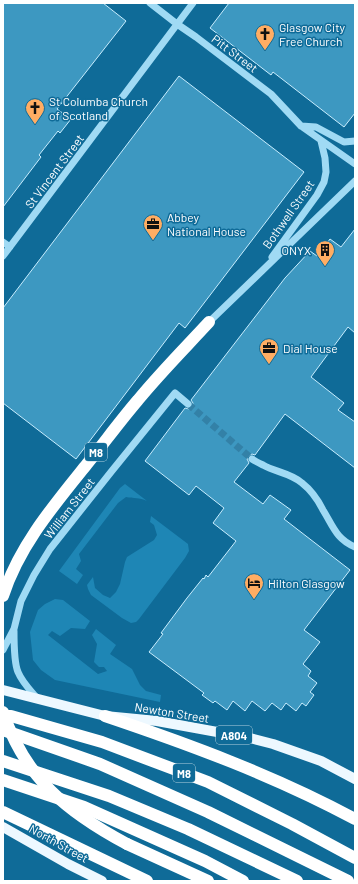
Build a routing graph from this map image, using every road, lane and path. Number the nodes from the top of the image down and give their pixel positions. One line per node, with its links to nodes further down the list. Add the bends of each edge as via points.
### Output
1 (150, 3): 3 (street, Pitt Street)
2 (193, 3): 3 (street, St Vincent Street)
3 (177, 24): 4 (street, Pitt Street, via 271,94); 10 (street, St Vincent Street)
4 (301, 126): 5 (street, Pitt Street); 6 (street, via 316,127 344,142)
5 (321, 141): 7 (street, Pitt Street); 12 (street, Bothwell Street, via 325,158 324,182)
6 (355, 141)
7 (355, 164)
8 (355, 181): 12 (street, Bothwell Street)
9 (3, 242): 10 (street)
10 (10, 247): 11 (street, St Vincent Street)
11 (3, 256)
12 (260, 274): 13 (street, Bothwell Street)
13 (209, 322): 17 (highway, M8, via 138,400 38,526 19,559)
14 (188, 404): 18 (street, William Street, via 175,393 50,549 21,601)
15 (252, 458): 16 (street, via 302,482 324,510 333,529)
16 (355, 547)
17 (3, 596)
18 (14, 629): 19 (street, William Street); 21 (street, William Street, via 17,671)
19 (3, 650)
20 (3, 690): 21 (main road, Newton Street / A804)
21 (38, 699): 24 (main road, Newton Street / A804)
22 (3, 712): 32 (highway, bridge, via 22,754 46,787 94,826)
23 (3, 716): 33 (highway, M8, via 11,716 102,742 208,782)
24 (105, 716): 27 (main road, Newton Street / A804, via 157,721 250,738 321,762); 30 (highway, via 256,771)
25 (3, 730): 34 (highway, M8, via 100,764 208,812)
26 (3, 761): 40 (highway, via 109,796 188,829)
27 (355, 779)
28 (3, 780): 39 (highway, via 84,807 205,861)
29 (3, 812): 36 (highway)
30 (355, 819)
31 (3, 827): 35 (main road, North Street)
32 (126, 844): 37 (highway); 38 (highway)
33 (355, 858)
34 (345, 879)
35 (102, 881)
36 (147, 881)
37 (203, 881)
38 (208, 881)
39 (243, 881)
40 (297, 881)

